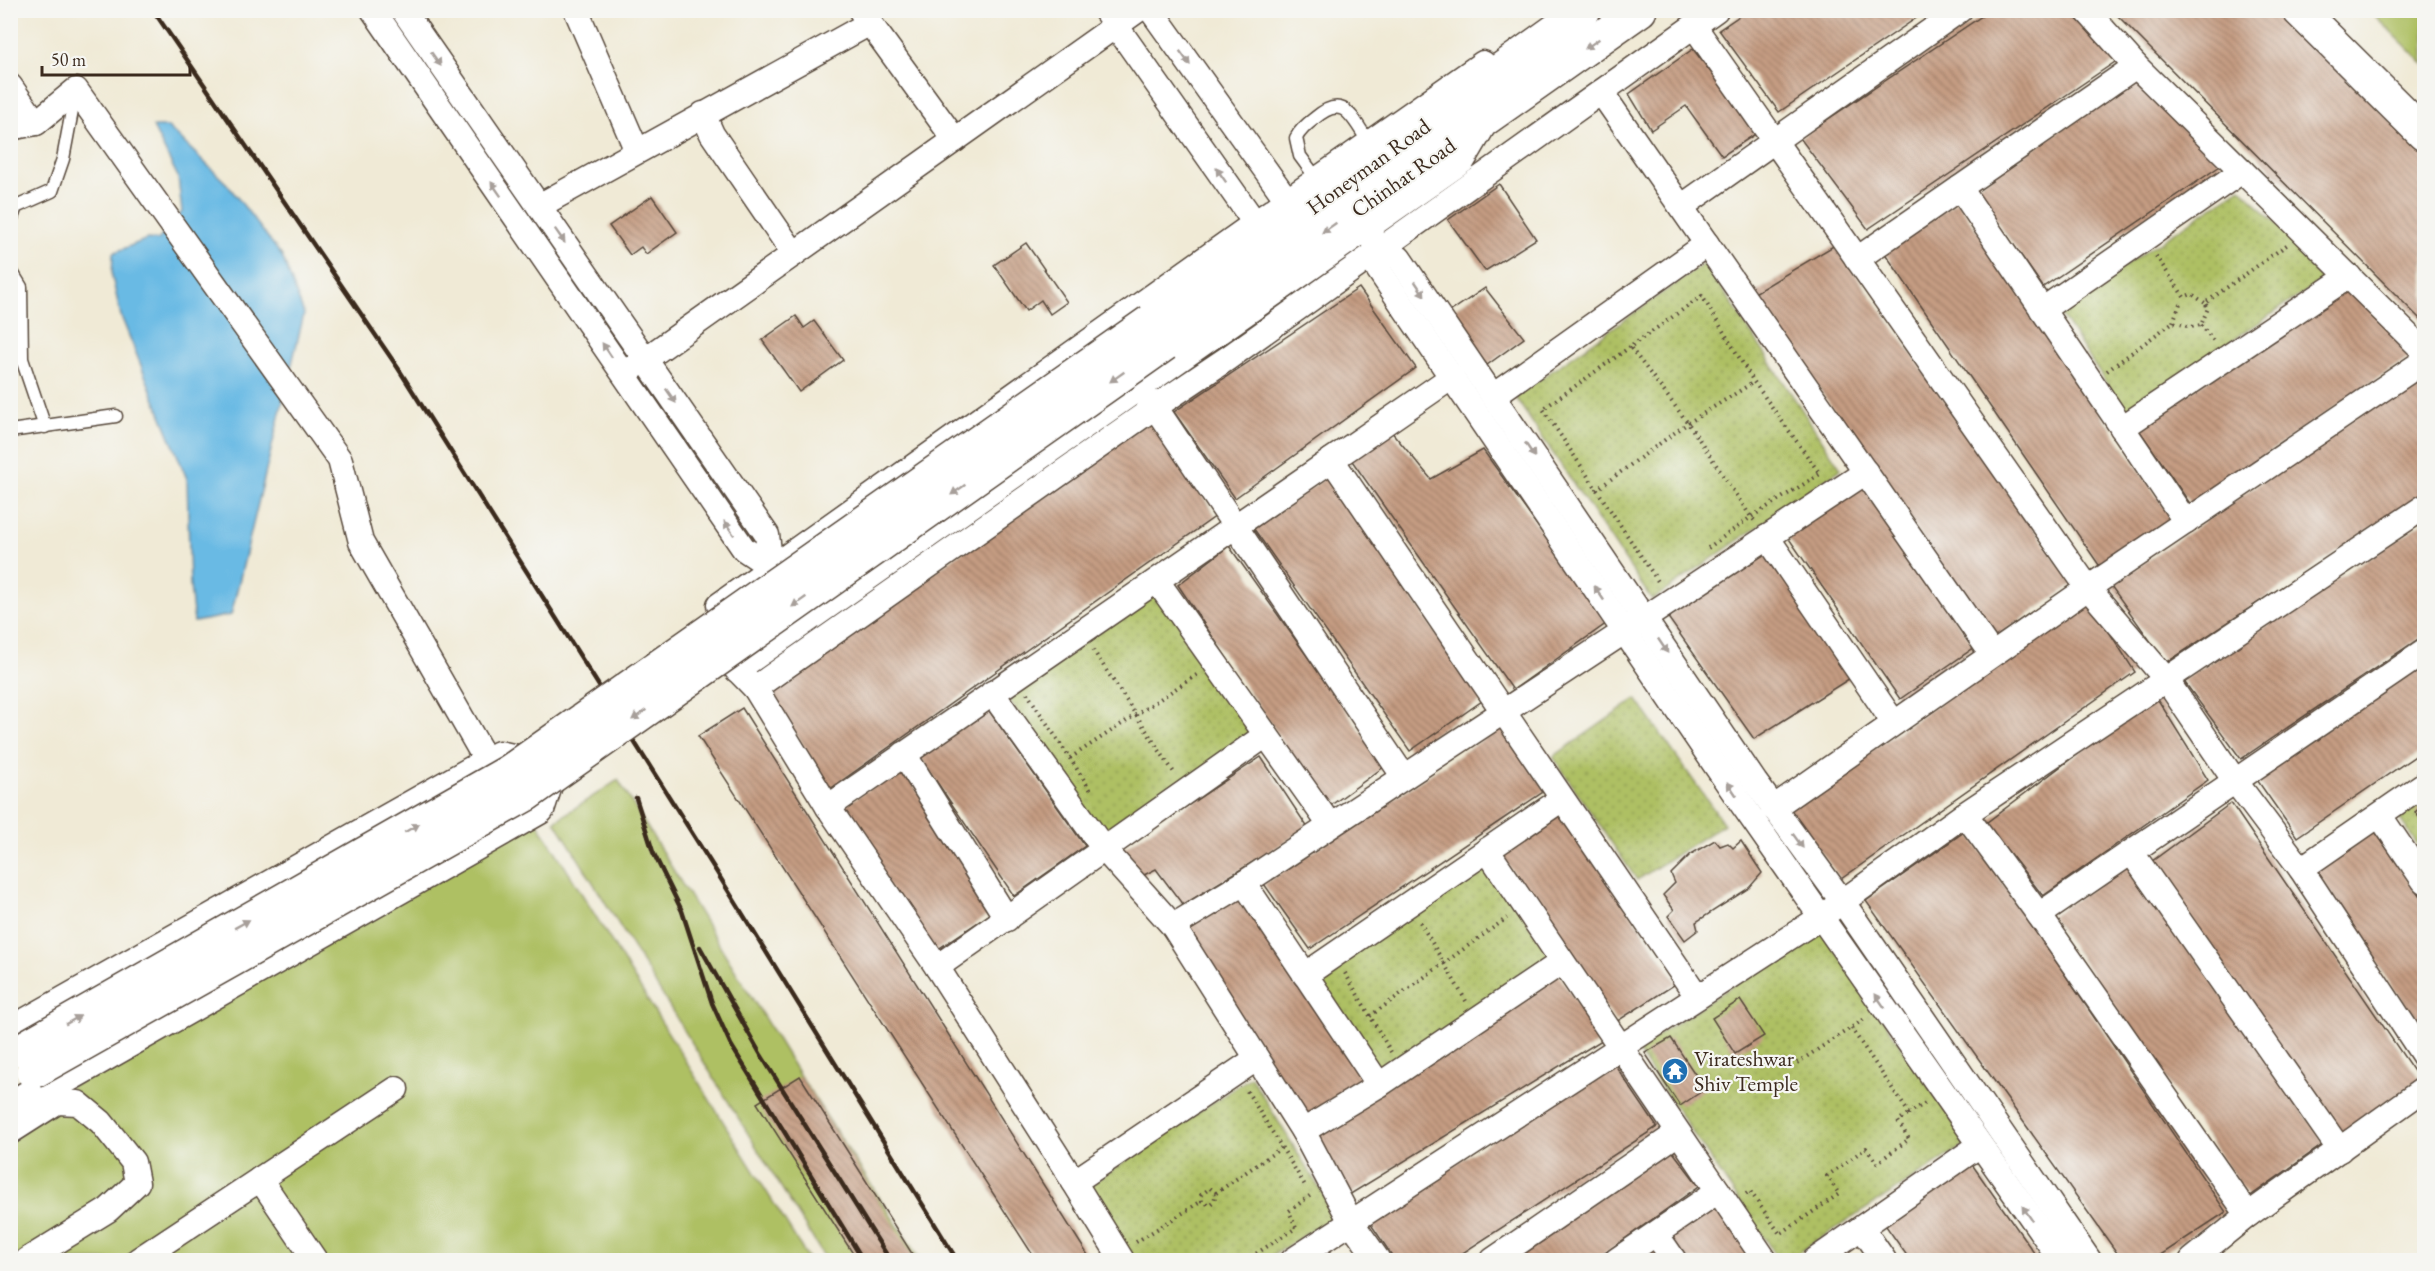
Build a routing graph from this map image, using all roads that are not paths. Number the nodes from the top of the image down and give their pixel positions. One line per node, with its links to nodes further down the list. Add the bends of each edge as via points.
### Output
1 (373, 10): 52 (street, one-way to 1)
2 (576, 10): 29 (street)
3 (1138, 10): 13 (street)
4 (1150, 10): 35 (street, one-way to 35)
5 (1640, 10): 22 (street, Chinhat Road, one-way to 22)
6 (1716, 10): 15 (street)
7 (1960, 10): 27 (street)
8 (2086, 10): 16 (street)
9 (2299, 10): 25 (street)
10 (2328, 10): 20 (street)
11 (412, 14): 36 (street, one-way to 36)
12 (866, 16): 21 (street); 26 (street)
13 (1111, 18): 26 (street); 39 (street, one-way to 13)
14 (1573, 19): 28 (street, via 1492,56); 48 (street, Honeyman Road)
15 (1694, 26): 19 (street); 27 (street)
16 (2136, 66): 32 (street); 34 (street)
17 (10, 86): 23 (street)
18 (76, 90): 23 (street); 38 (lane, via 63,159 52,191 16,207); 81 (street, via 340,460 361,542)
19 (1601, 92): 31 (street); 37 (street)
20 (2424, 106)
21 (703, 114): 29 (street); 43 (street, via 712,134)
22 (1491, 115): 30 (street); 48 (street, Chinhat Road, one-way to 48)
23 (36, 123): 24 (street)
24 (10, 128)
25 (2424, 134)
26 (955, 140): 43 (street)
27 (1774, 141): 37 (street); 44 (street)
28 (1369, 142): 33 (street); 33 (lane, via 1341,107 1326,108 1296,138 1300,156)
29 (637, 151): 36 (street)
30 (1463, 161): 31 (street); 40 (street)
31 (1499, 165): 42 (street)
32 (2242, 171): 46 (street); 47 (street)
33 (1317, 179): 35 (street)
34 (1960, 188): 44 (street); 47 (street)
35 (1287, 200): 39 (street)
36 (539, 206): 50 (street, one-way to 50)
37 (1681, 207): 41 (street)
38 (10, 223)
39 (1255, 223): 67 (street)
40 (1366, 229): 42 (street); 54 (street)
41 (1707, 244): 55 (street); 62 (street)
42 (1380, 249): 53 (street, via 1378,269); 55 (street, one-way to 55, via 1399,258); 56 (street)
43 (794, 254): 50 (street)
44 (1857, 259): 69 (street)
45 (10, 268): 58 (lane, via 21,287 22,359)
46 (2349, 276): 49 (street); 59 (street)
47 (2042, 310): 59 (street)
48 (1158, 333): 111 (street, bridge, via 527,794)
49 (2424, 351)
50 (645, 359): 52 (street); 67 (street, one-way to 67, via 767,535)
51 (2424, 361): 64 (street)
52 (623, 374): 67 (street, one-way to 52, via 744,549)
53 (1452, 377): 61 (street); 70 (street, one-way to 53)
54 (1138, 388): 56 (street); 73 (street)
55 (1493, 396): 70 (street, one-way to 70)
56 (1155, 407): 65 (street); 75 (street)
57 (116, 416): 58 (lane)
58 (45, 427): 60 (lane)
59 (2122, 428): 64 (street)
60 (10, 431)
61 (1332, 460): 65 (street); 77 (street)
62 (1866, 472): 66 (street); 72 (street)
63 (2424, 507): 74 (street)
64 (2186, 522): 69 (street)
65 (1235, 527): 68 (street); 83 (street)
66 (1767, 537): 70 (street); 78 (street)
67 (771, 567): 73 (street, via 693,623)
68 (1157, 581): 76 (street); 79 (street)
69 (2088, 588): 72 (street); 74 (street)
70 (1634, 625): 77 (street); 88 (street, one-way to 88); 100 (street, one-way to 70)
71 (2424, 652): 84 (street)
72 (1992, 654): 78 (street)
73 (736, 670): 75 (street)
74 (2165, 678): 84 (street); 89 (street)
75 (755, 688): 87 (street)
76 (992, 693): 80 (street); 92 (street)
77 (1503, 712): 83 (street); 86 (street)
78 (1894, 723): 88 (street)
79 (1266, 735): 91 (street); 92 (street)
80 (904, 754): 87 (street); 101 (street)
81 (486, 760): 82 (street, via 499,753); 111 (street)
82 (552, 765): 116 (street, via 538,808)
83 (1404, 777): 91 (street)
84 (2235, 781): 94 (street); 95 (street)
85 (2424, 784): 90 (street)
86 (1562, 799): 93 (street); 107 (street)
87 (828, 807): 104 (street)
88 (1773, 808): 98 (street, one-way to 98)
89 (1965, 814): 98 (street); 99 (street)
90 (2380, 816): 95 (street); 96 (street)
91 (1330, 825): 97 (street)
92 (1104, 849): 101 (street); 102 (street)
93 (1486, 850): 103 (street); 105 (street)
94 (2132, 853): 99 (street); 121 (street)
95 (2301, 869): 110 (street)
96 (2424, 881)
97 (1244, 883): 102 (street); 105 (street)
98 (1842, 901): 100 (street); 106 (street)
99 (2039, 915): 125 (street)
100 (1821, 917): 107 (street); 108 (street, one-way to 100)
101 (1007, 919): 104 (street)
102 (1173, 926): 112 (street)
103 (1562, 962): 109 (street); 113 (street)
104 (937, 968): 123 (street)
105 (1305, 975): 113 (street)
106 (1902, 989): 108 (street); 142 (street)
107 (1697, 996): 109 (street)
108 (1903, 1035): 120 (street)
109 (1619, 1048): 119 (street); 126 (street)
110 (2424, 1056)
111 (17, 1058)
112 (1256, 1059): 117 (street); 123 (street)
113 (1379, 1085): 117 (street)
114 (396, 1089): 122 (street)
115 (2424, 1089): 121 (street)
116 (10, 1108)
117 (1303, 1131): 126 (street)
118 (10, 1132): 130 (street, via 57,1102 78,1103 101,1122 133,1162 137,1184 108,1210)
119 (1678, 1133): 124 (street); 135 (street)
120 (1980, 1145): 127 (street); 141 (street, one-way to 120)
121 (2340, 1150): 125 (street)
122 (260, 1179): 131 (street); 132 (street)
123 (1074, 1182): 129 (street)
124 (1723, 1199): 128 (street); 138 (street)
125 (2248, 1215): 143 (street)
126 (1351, 1222): 133 (street); 134 (street)
127 (1862, 1228): 139 (street); 140 (street)
128 (1656, 1234): 136 (street); 137 (street)
129 (1130, 1252)
130 (27, 1260)
131 (138, 1260)
132 (315, 1260)
133 (1293, 1260)
134 (1378, 1260)
135 (1493, 1260)
136 (1617, 1260)
137 (1674, 1260)
138 (1765, 1260)
139 (1815, 1260)
140 (1884, 1260)
141 (2061, 1260)
142 (2089, 1260)
143 (2192, 1260)

